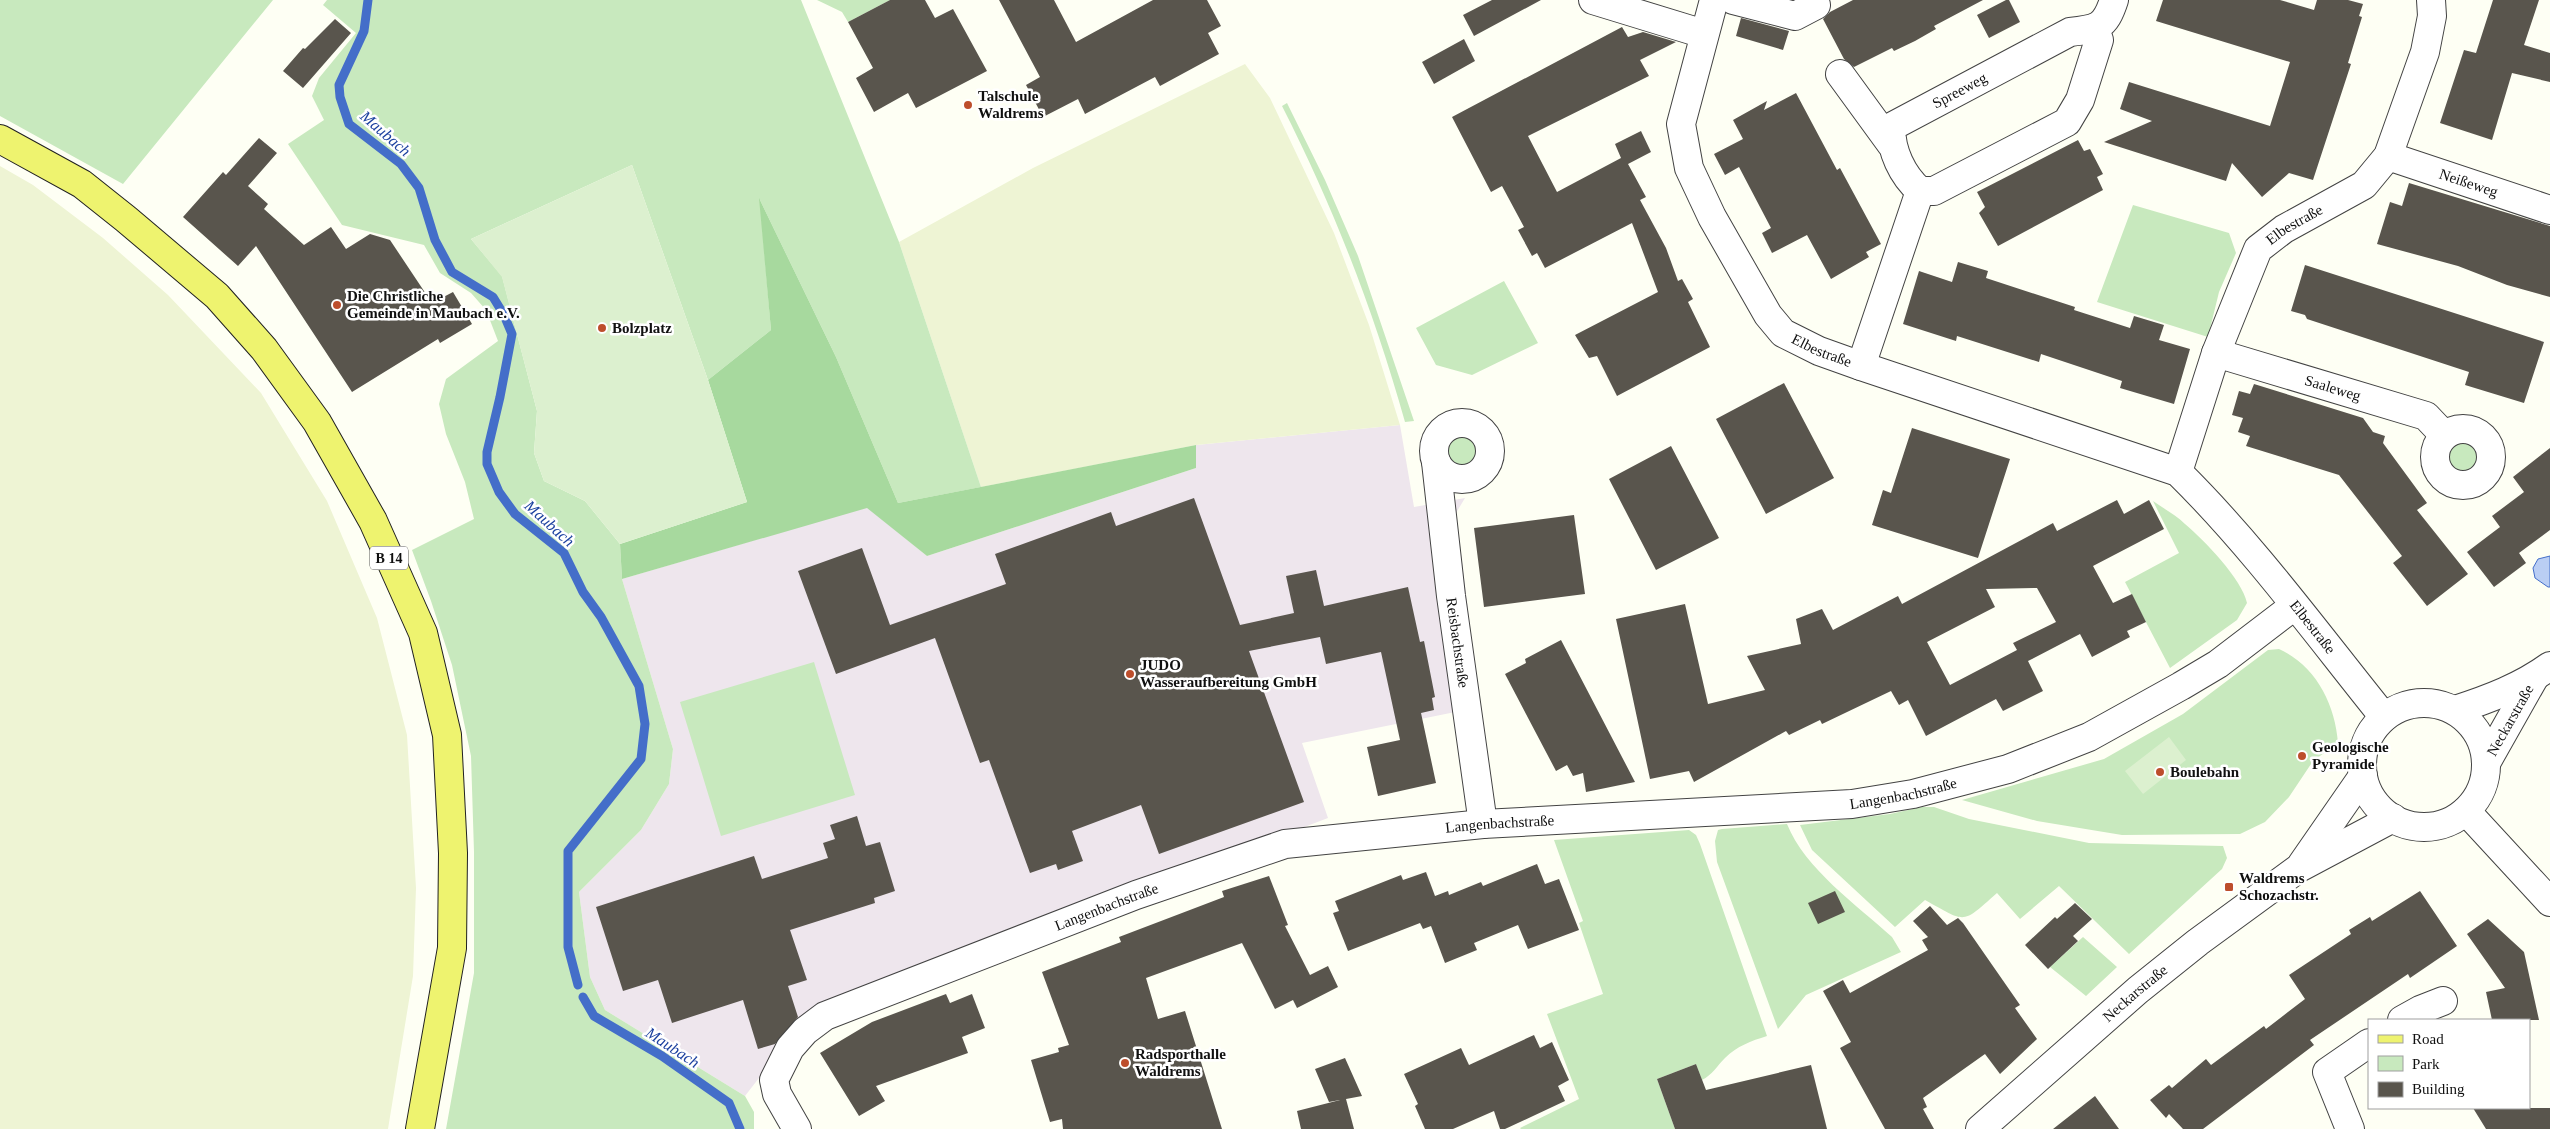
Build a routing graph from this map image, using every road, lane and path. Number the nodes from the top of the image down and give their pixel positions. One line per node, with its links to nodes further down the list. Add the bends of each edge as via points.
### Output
1 (1593, 0): 8 (street)
2 (1714, 0): 8 (street, Elbestraße)
3 (1733, 0): 6 (street, via 1795,16)
4 (2114, 0): 7 (street, via 2109,18)
5 (2432, 0): 12 (street, Elbestraße, via 2425,52)
6 (1816, 5)
7 (2095, 30): 11 (street, Spreeweg, via 2070,32 1891,127); 13 (street, via 2099,40 2080,100 2067,122 1934,191)
8 (1704, 34): 16 (street, Elbestraße, via 1681,124 1689,168 1700,192 1755,293 1783,334)
9 (1840, 74): 11 (street)
10 (0, 139): 34 (main road, B 14, via 82,184 217,296 264,349 317,422 364,505 423,633 447,735 453,853 452,948)
11 (1891, 144): 13 (street, via 1909,181)
12 (2388, 156): 14 (street, Neißeweg); 15 (street, Elbestraße, via 2364,186 2284,229 2258,249)
13 (1920, 191): 16 (street)
14 (2550, 210)
15 (2216, 353): 17 (street, Saaleweg, via 2426,416); 19 (street, Elbestraße)
16 (1861, 366): 19 (street, Elbestraße)
17 (2444, 436): 17 (street, via 2468,429 2496,440 2486,473 2475,483 2458,485 2436,469 2435,450)
18 (1436, 462): 28 (street, Reisbachstraße, via 1450,596)
19 (2178, 472): 20 (street, Elbestraße, via 2217,510)
20 (2294, 606): 23 (street, Elbestraße); 28 (street, Langenbachstraße, via 2218,664 2090,737 1989,774 1913,794 1852,804)
21 (2542, 672): 22 (street, Neckarstraße, via 2498,695); 24 (street, Neckarstraße)
22 (2455, 710): 23 (street, via 2420,702 2399,708); 24 (street, via 2471,724 2481,739)
23 (2384, 717): 25 (street, via 2374,728 2364,749)
24 (2486, 763): 26 (street, via 2480,789)
25 (2363, 776): 27 (street, via 2374,801); 29 (street, Neckarstraße)
26 (2466, 811): 27 (street, via 2434,826 2406,824); 30 (street)
27 (2392, 818): 29 (street, Neckarstraße)
28 (1483, 824): 35 (street, Langenbachstraße, via 1285,844 1136,895 825,1016 790,1048 774,1080 777,1094)
29 (2299, 868): 36 (street, Neckarstraße, via 2138,990)
30 (2550, 902)
31 (2443, 1001): 32 (street)
32 (2404, 1019)
33 (2368, 1044): 37 (street, via 2327,1072)
34 (420, 1129)
35 (797, 1129)
36 (1980, 1129)
37 (2350, 1129)

